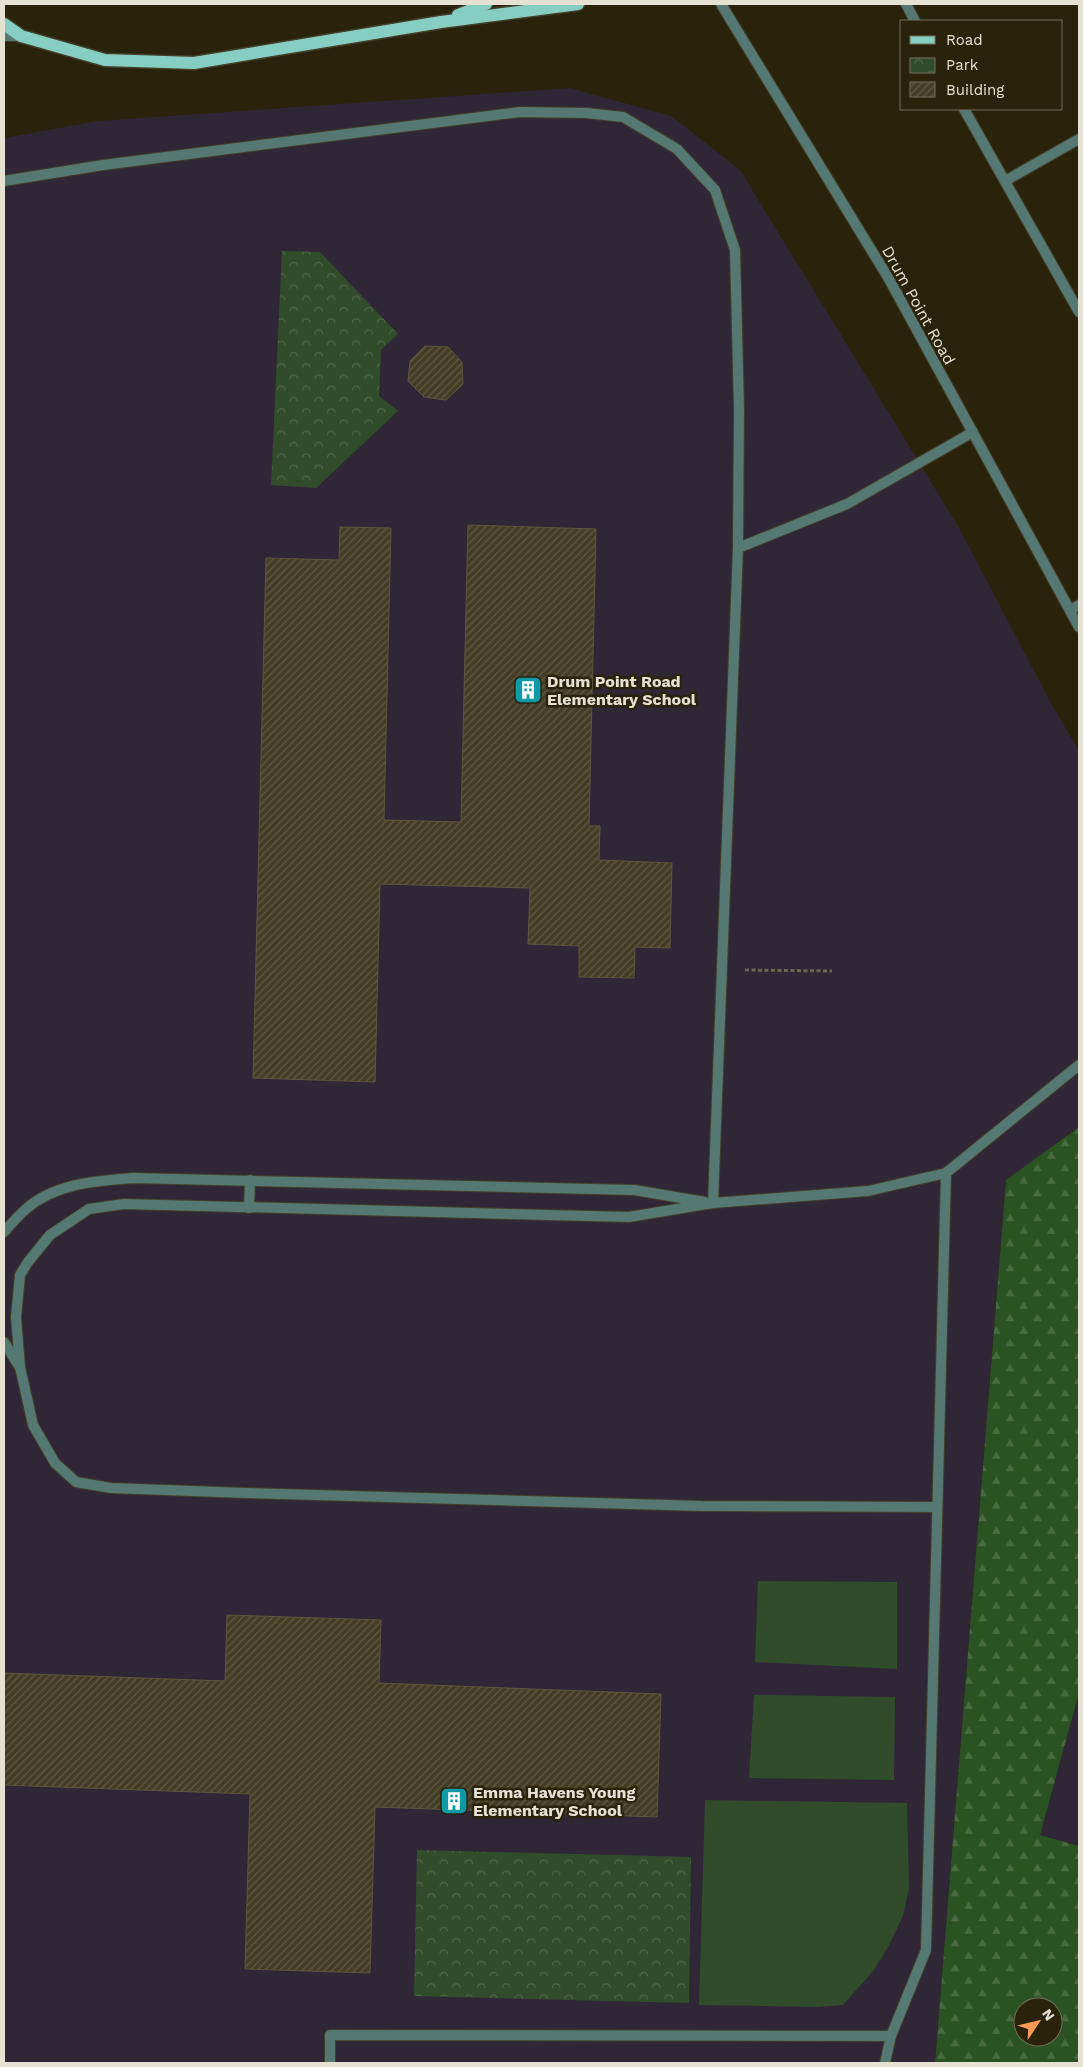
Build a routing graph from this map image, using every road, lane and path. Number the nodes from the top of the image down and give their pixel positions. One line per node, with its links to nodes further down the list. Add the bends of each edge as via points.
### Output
1 (486, 4): 6 (main road)
2 (578, 4): 6 (main road)
3 (721, 4): 15 (street, Drum Point Road, via 889,279)
4 (906, 4): 5 (street)
5 (914, 20)
6 (441, 22): 9 (main road, via 194,63 105,60)
7 (4, 24): 9 (main road)
8 (4, 36): 9 (street)
9 (20, 36)
10 (965, 110): 13 (street)
11 (1079, 139): 13 (street)
12 (4, 181): 16 (street, via 103,164 520,112 623,117 677,149 715,190 735,250)
13 (1005, 181): 14 (street)
14 (1079, 312)
15 (973, 432): 16 (street, via 847,504); 17 (street, Drum Point Road)
16 (738, 548): 19 (street)
17 (1075, 608): 18 (street, Drum Point Road)
18 (1079, 627)
19 (722, 970): 20 (path); 24 (street)
20 (832, 971)
21 (1079, 1065): 22 (street)
22 (946, 1173): 24 (street, via 868,1191); 29 (street)
23 (250, 1180): 24 (street, via 634,1190); 25 (street); 26 (street, via 133,1178 83,1183 55,1192 27,1208)
24 (713, 1203): 25 (street, via 629,1217)
25 (249, 1208): 28 (street, via 124,1204 88,1209 50,1235 20,1275 16,1317)
26 (4, 1232)
27 (4, 1342): 28 (street)
28 (20, 1367): 29 (street, via 34,1425 55,1463 76,1482 111,1488 702,1506)
29 (937, 1507): 30 (street, via 926,1950)
30 (891, 2036): 31 (street, via 330,2035); 32 (street)
31 (330, 2063)
32 (885, 2063)

